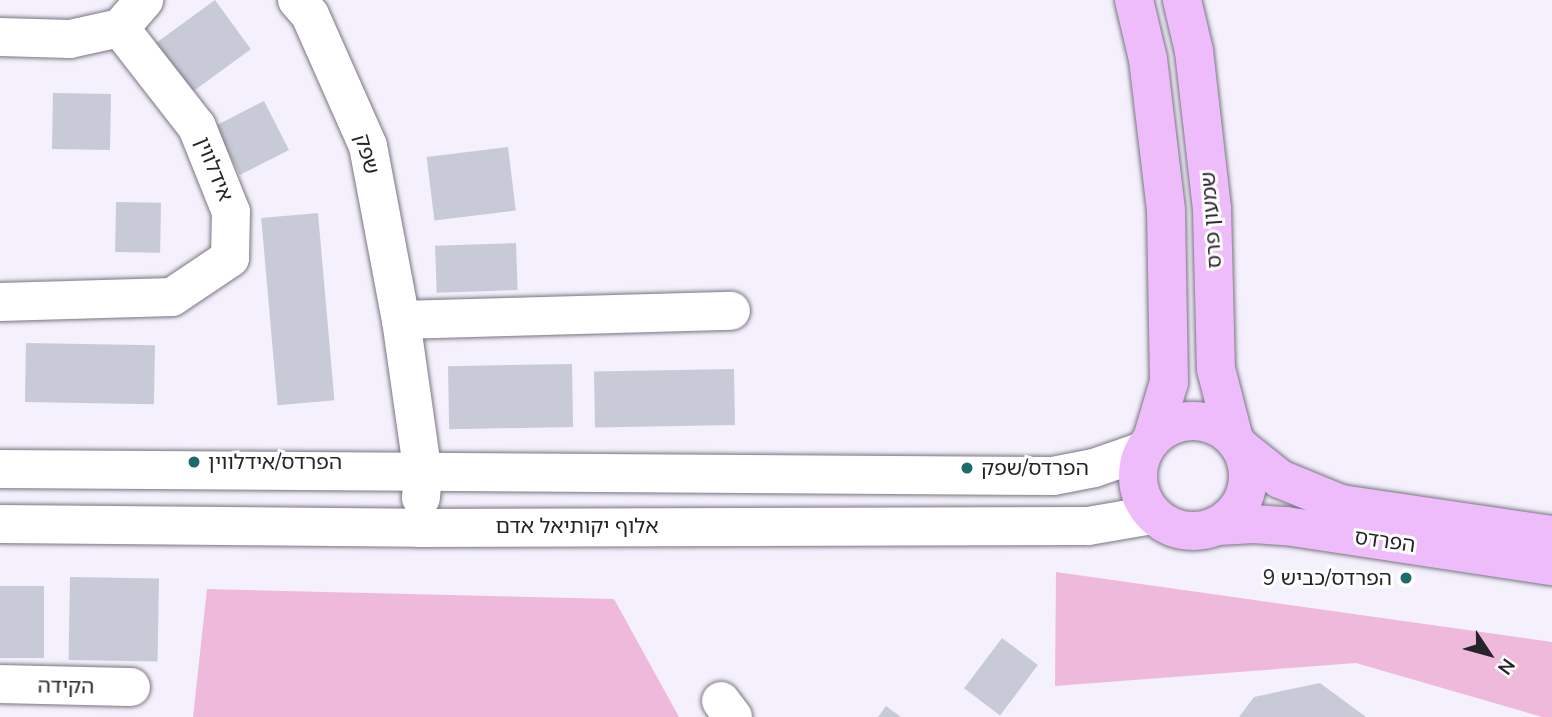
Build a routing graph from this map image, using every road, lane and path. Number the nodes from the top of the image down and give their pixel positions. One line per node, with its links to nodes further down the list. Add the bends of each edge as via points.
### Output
1 (297, 0): 8 (street, שפק, via 310,15 369,146)
2 (1134, 0): 10 (main road, via 1148,59 1167,223 1169,382)
3 (1182, 0): 9 (main road, שמעון פרס, via 1194,51 1212,208 1216,369)
4 (132, 14): 5 (street, via 70,39); 6 (street, אידלווין, via 197,127 231,212 230,258 172,297)
5 (0, 37)
6 (0, 302)
7 (731, 311): 8 (street)
8 (401, 320): 12 (street, שפק)
9 (1237, 443): 10 (main road, via 1208,423 1192,420 1177,423); 15 (main road, via 1247,464 1248,482 1233,515); 17 (main road, הפרדס, via 1280,480 1341,504)
10 (1147, 445): 12 (street, via 1094,468 1053,476); 13 (main road, via 1137,485)
11 (0, 469): 12 (street)
12 (423, 474): 16 (street, שפק)
13 (1152, 515): 15 (main road, via 1183,531); 16 (street, אלוף יקותיאל אדם, via 1088,526)
14 (0, 524): 16 (street, אלוף יקותיאל אדם)
15 (1218, 526): 18 (main road, הפרדס, via 1286,526)
16 (419, 528)
17 (1552, 535)
18 (1552, 566)
19 (0, 684): 20 (street, הקידה)
20 (131, 687)

